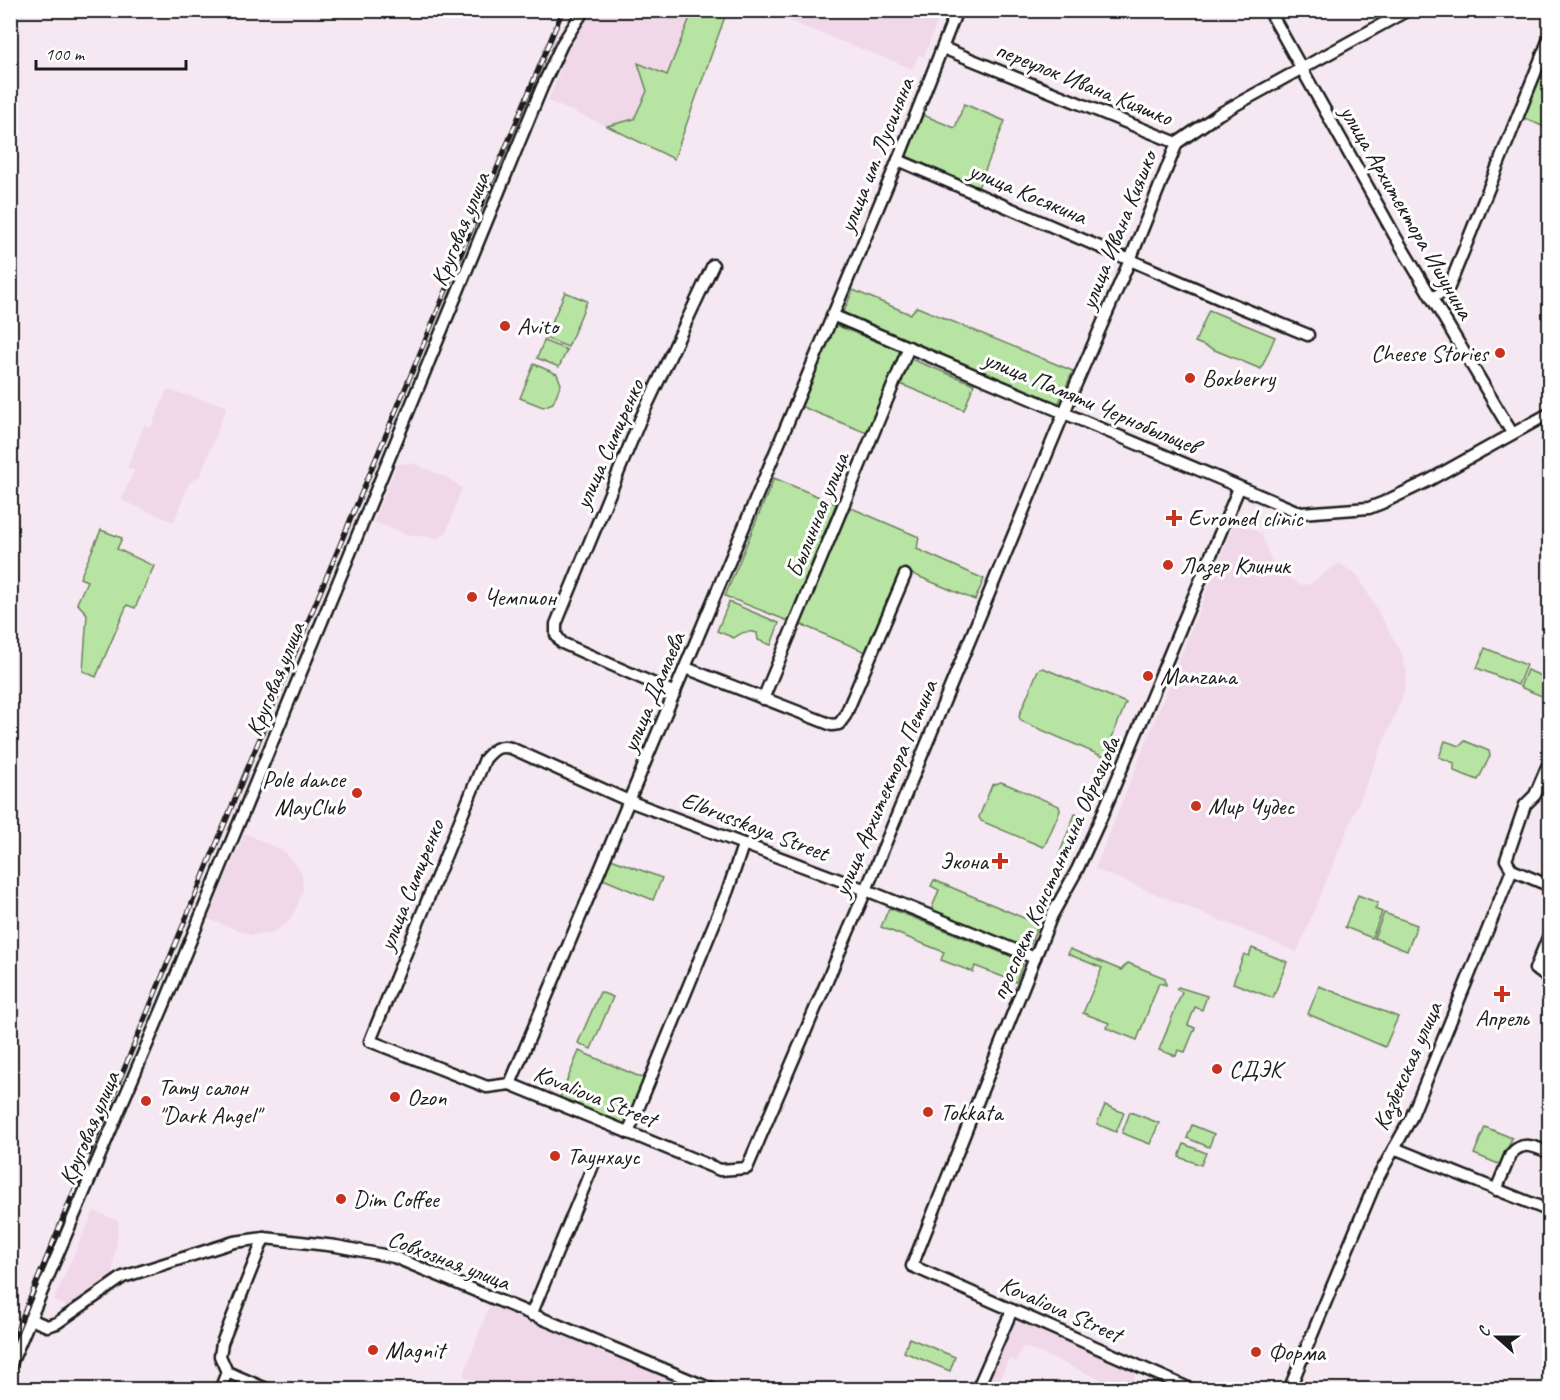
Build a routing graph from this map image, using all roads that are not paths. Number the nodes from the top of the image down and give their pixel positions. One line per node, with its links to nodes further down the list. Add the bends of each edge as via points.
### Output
1 (584, 10): 47 (street, Круговая улица, via 562,44 542,87 164,1005)
2 (957, 10): 6 (street, улица им. Лусиняна)
3 (1269, 10): 7 (street, улица Архитектора Ишунина)
4 (1408, 10): 7 (street, улица Ивана Кияшко)
5 (1548, 41): 12 (street, via 1449,287)
6 (943, 48): 8 (street, переулок Ивана Кияшко); 9 (street, улица им. Лусиняна)
7 (1301, 70): 8 (street, улица Ивана Кияшко, via 1219,114); 12 (street, улица Архитектора Ишунина)
8 (1177, 143): 10 (street, улица Ивана Кияшко)
9 (898, 160): 10 (street, улица Косякина); 13 (street, улица им. Лусиняна)
10 (1130, 260): 14 (street, улица Косякина); 16 (street, улица Ивана Кияшко)
11 (713, 265): 22 (street, улица Симиренко, via 640,420 556,624 556,635 562,643)
12 (1433, 298): 18 (street, улица Архитектора Ишунина)
13 (832, 315): 15 (street, улица Памяти Чернобыльцев); 21 (street, улица Дамаева)
14 (1308, 335)
15 (909, 347): 16 (street, улица Памяти Чернобыльцев); 23 (street, Былинная улица)
16 (1064, 413): 19 (street, улица Памяти Чернобыльцев); 30 (street, улица Архитектора Петина)
17 (1550, 413): 18 (street, улица Памяти Чернобыльцев)
18 (1512, 433): 19 (street, улица Памяти Чернобыльцев, via 1426,482 1369,508 1301,513)
19 (1239, 488): 32 (street, проспект Константина Образцова, via 1121,771)
20 (905, 575): 23 (street, via 839,724 832,725)
21 (686, 668): 22 (street, улица Дамаева); 23 (street)
22 (675, 693): 26 (street, улица Дамаева)
23 (763, 699)
24 (495, 748): 26 (street, Elbrusskaya Street, via 511,748); 34 (street, улица Симиренко, via 485,759)
25 (1550, 760): 28 (street, Казбекская улица, via 1535,795 1525,805 1506,860)
26 (629, 801): 27 (street, Elbrusskaya Street); 35 (street, улица Дамаева)
27 (743, 845): 30 (street, Elbrusskaya Street); 36 (street)
28 (1512, 870): 29 (street); 37 (street, Казбекская улица, via 1411,1118)
29 (1550, 886)
30 (866, 890): 32 (street, Elbrusskaya Street); 40 (street, улица Архитектора Петина, via 747,1168)
31 (1550, 933): 33 (street, via 1535,969)
32 (1035, 958): 44 (street, проспект Константина Образцова)
33 (1550, 978)
34 (370, 1041): 35 (street, Kovaliova Street, via 487,1087)
35 (510, 1084): 36 (street, Kovaliova Street)
36 (628, 1133): 40 (street, Kovaliova Street, via 720,1170)
37 (1394, 1148): 41 (street); 55 (street, Казбекская улица, via 1376,1181)
38 (1550, 1153): 41 (street, via 1531,1145 1515,1149)
39 (594, 1163): 46 (street)
40 (736, 1169)
41 (1496, 1190): 42 (street)
42 (1550, 1211)
43 (264, 1238): 46 (street, Совхозная улица, via 394,1257); 47 (street, Совхозная улица, via 234,1242 123,1277 57,1323 47,1326); 49 (street, via 222,1343 220,1356)
44 (912, 1266): 45 (street, Kovaliova Street)
45 (1012, 1310): 53 (street); 54 (street, Kovaliova Street)
46 (531, 1315): 52 (street, Совхозная улица)
47 (30, 1319): 48 (street, Круговая улица)
48 (10, 1366)
49 (227, 1372): 50 (street); 51 (street)
50 (220, 1389)
51 (269, 1389)
52 (714, 1389)
53 (977, 1389)
54 (1193, 1389)
55 (1289, 1389)

